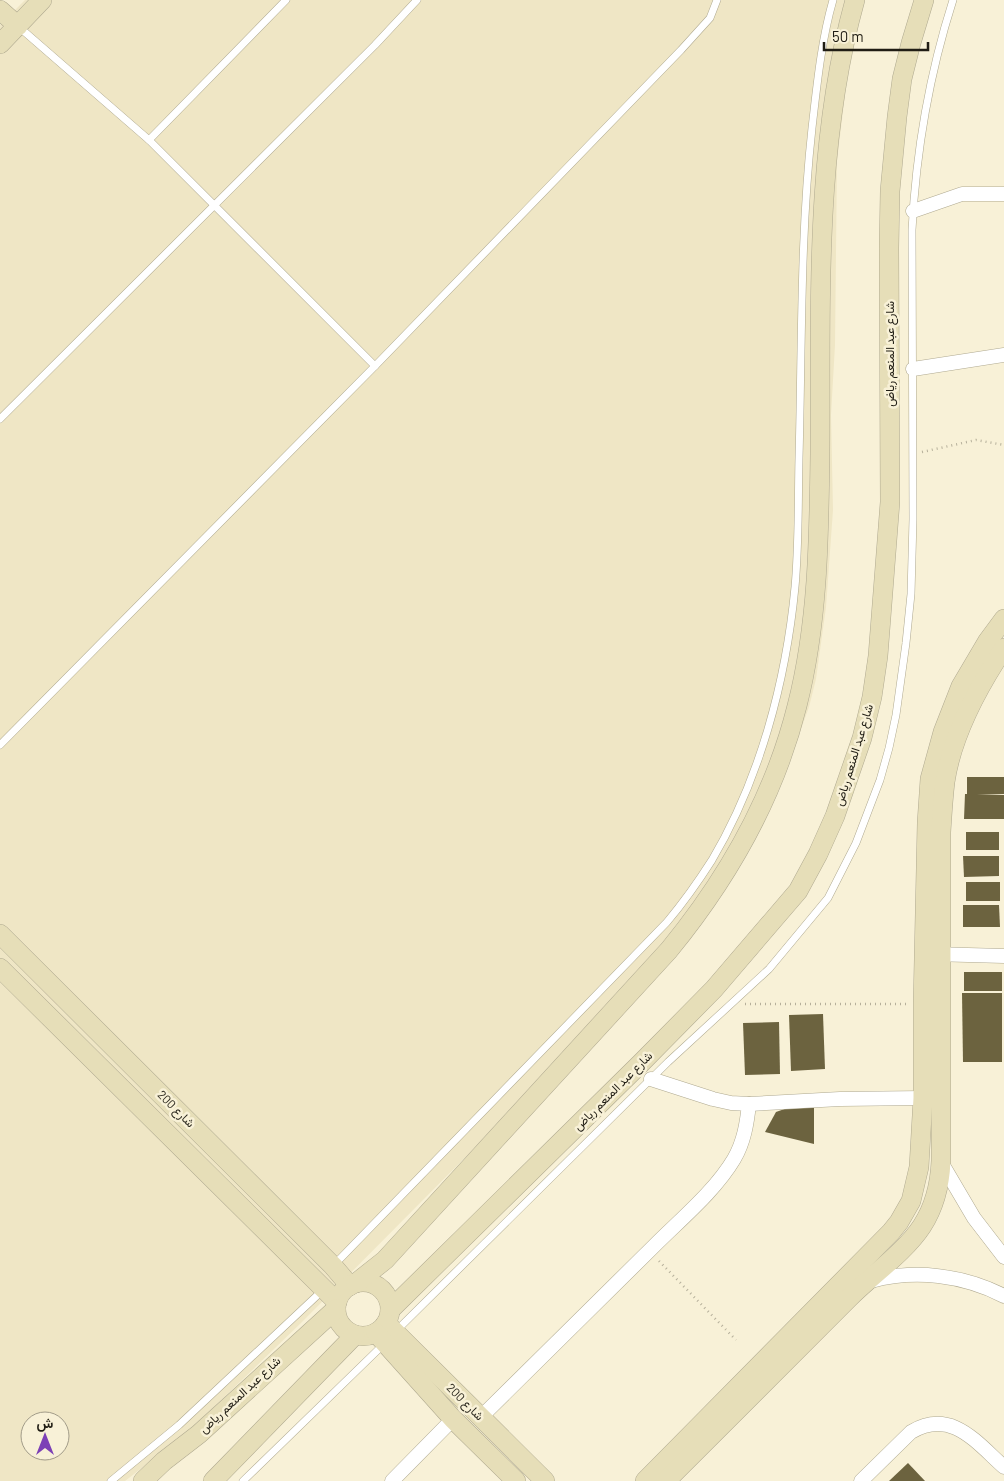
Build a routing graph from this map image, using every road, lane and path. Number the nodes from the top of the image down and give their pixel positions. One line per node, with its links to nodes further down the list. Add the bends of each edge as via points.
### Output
1 (42, 0): 10 (street)
2 (286, 0): 12 (lane)
3 (417, 0): 14 (lane)
4 (718, 0): 17 (lane, via 710,18 681,50)
5 (833, 0): 37 (lane, via 818,76 806,185 795,585 779,685 756,764 715,855 666,922)
6 (855, 0): 39 (street, via 839,64 828,147 822,262 819,509 814,617 797,708 784,752 767,795 724,876 669,950 385,1260)
7 (924, 0): 43 (street, شارع عبد المنعم رياض, via 902,79 890,191 890,502 878,656 862,738 835,816 798,891 714,989)
8 (953, 0): 15 (lane, via 937,53 924,116)
9 (0, 10): 10 (street)
10 (18, 26): 11 (street); 12 (lane)
11 (0, 44)
12 (149, 140): 14 (lane)
13 (1004, 194): 15 (street, via 962,194)
14 (214, 204): 17 (lane); 19 (lane)
15 (913, 211): 18 (lane)
16 (1004, 355): 18 (street)
17 (375, 366): 24 (lane)
18 (913, 369): 21 (lane)
19 (0, 419)
20 (1004, 445): 21 (path, via 976,440)
21 (913, 454): 29 (lane, via 913,557 906,643 896,715 880,780 856,844 828,898 769,969)
22 (1004, 619): 26 (street, via 986,642 961,686 943,732 930,779 927,823)
23 (1004, 648): 26 (street, via 969,710 945,781)
24 (0, 745)
25 (0, 934): 37 (street, شارع 200)
26 (932, 954): 27 (street); 30 (street); 34 (street)
27 (1004, 956)
28 (0, 968): 40 (street, شارع 200)
29 (731, 1004): 30 (path); 31 (lane)
30 (923, 1004): 32 (street)
31 (651, 1080): 33 (street, via 713,1099); 43 (lane)
32 (923, 1098): 33 (street); 38 (street, via 919,1167 911,1201)
33 (749, 1104): 35 (street, via 742,1140 725,1173)
34 (941, 1161): 36 (street, via 974,1218); 38 (street, via 934,1202 922,1226 905,1246)
35 (649, 1251): 45 (path); 46 (street)
36 (1004, 1257)
37 (333, 1266): 39 (street, شارع 200)
38 (859, 1277): 41 (street, via 927,1275 962,1281); 49 (street); 57 (street)
39 (353, 1285): 42 (street, via 340,1296); 43 (street, via 370,1284 386,1296)
40 (323, 1289): 42 (street, شارع 200); 50 (lane, via 179,1425)
41 (1004, 1296)
42 (336, 1305): 44 (street, via 339,1322); 51 (street, شارع عبد المنعم رياض, via 199,1434)
43 (386, 1328): 44 (street, via 362,1336); 46 (street, شارع 200); 47 (street, شارع 200); 53 (lane)
44 (355, 1335): 52 (street)
45 (736, 1340)
46 (481, 1418): 56 (street, شارع 200)
47 (453, 1419): 54 (street); 55 (street, شارع 200)
48 (1004, 1467): 59 (street, via 960,1429 937,1424 911,1432)
49 (681, 1473): 58 (street)
50 (111, 1481)
51 (144, 1481)
52 (214, 1481)
53 (243, 1481)
54 (392, 1481)
55 (516, 1481)
56 (545, 1481)
57 (645, 1481)
58 (666, 1481)
59 (861, 1481)

